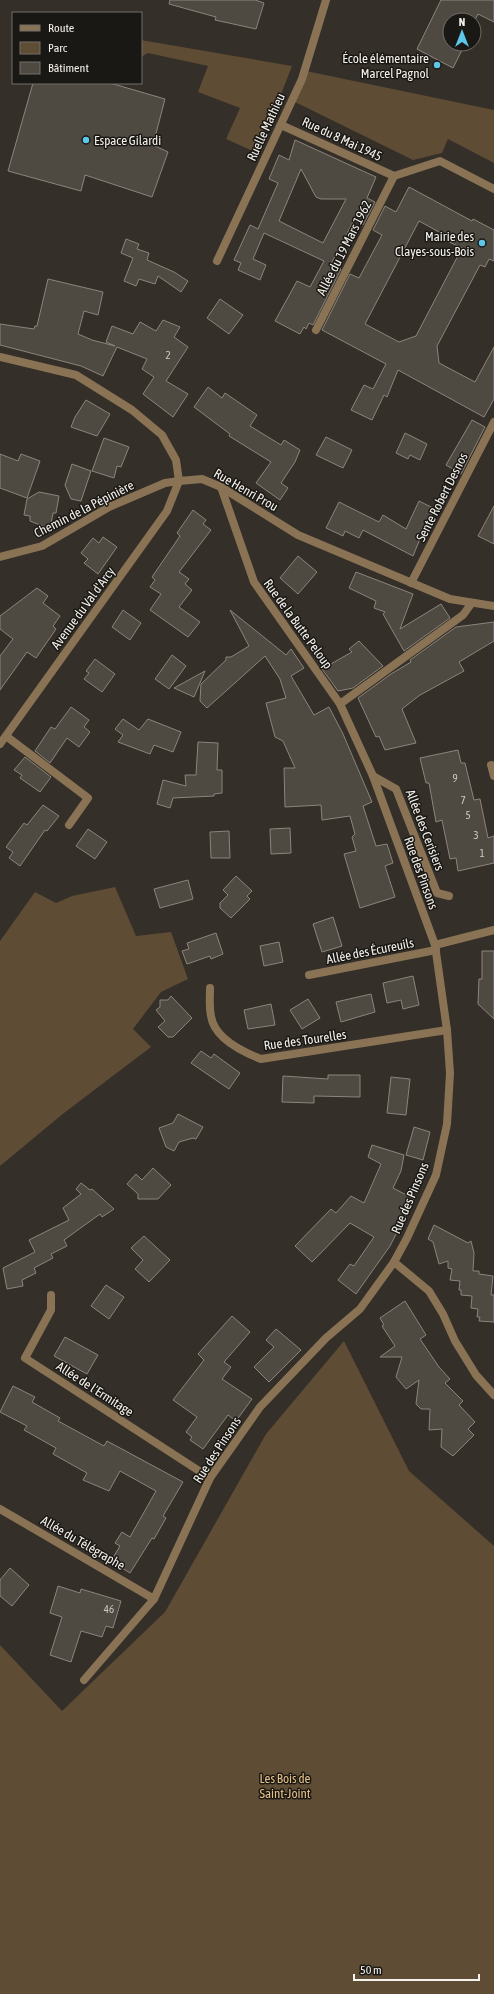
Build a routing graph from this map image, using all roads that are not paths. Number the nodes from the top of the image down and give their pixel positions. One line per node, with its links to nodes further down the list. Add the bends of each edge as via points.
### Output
1 (326, 0): 2 (street, Ruelle Mathieu, via 302,79)
2 (281, 124): 3 (street, Rue du 8 Mai 1945); 5 (street, Ruelle Mathieu)
3 (394, 176): 4 (street, via 440,161); 6 (street, Allée du 19 Mars 1962)
4 (494, 189)
5 (217, 261)
6 (316, 330)
7 (0, 357): 9 (street, via 76,375 132,410 162,435 176,460)
8 (494, 422): 12 (street, Sente Robert Desnos)
9 (179, 481): 10 (street, Rue Henri Prou, via 202,479); 11 (street, Chemin de la Pépinière, via 165,482 109,507 42,546); 16 (street, Avenue du Val d'Arcy, via 167,511)
10 (221, 487): 12 (street, Rue Henri Prou, via 298,535); 15 (street, Rue de la Butte Peloup, via 254,582)
11 (0, 557)
12 (411, 583): 13 (street, Rue Henri Prou, via 450,599)
13 (471, 604): 14 (street, Rue Henri Prou); 15 (street, via 463,615)
14 (494, 606)
15 (340, 704): 19 (street, Rue des Pinsons)
16 (6, 736): 17 (street, Avenue du Val d'Arcy); 21 (street, via 88,798)
17 (0, 744)
18 (491, 765): 20 (street)
19 (373, 776): 22 (street, Allée des Cerisiers, via 396,789 437,893); 24 (street, Rue des Pinsons)
20 (494, 776)
21 (69, 825)
22 (448, 896)
23 (494, 930): 24 (street, Allée des Écureuils)
24 (435, 947): 25 (street, Allée des Écureuils); 27 (street, Rue des Pinsons)
25 (309, 975)
26 (210, 988): 27 (street, Rue des Tourelles, via 211,1018 221,1035 240,1050 261,1059)
27 (447, 1030): 28 (street, Rue des Pinsons, via 450,1073 447,1124 436,1175)
28 (394, 1262): 30 (street, via 429,1291 476,1375); 31 (street, Rue des Pinsons, via 360,1309 326,1338 260,1407)
29 (51, 1295): 31 (street, Allée de l'Ermitage, via 51,1310 24,1358)
30 (494, 1395)
31 (210, 1478): 33 (street, Rue des Pinsons)
32 (0, 1509): 33 (street, Allée du Télégraphe)
33 (154, 1599): 34 (street, Rue des Pinsons)
34 (84, 1680)

